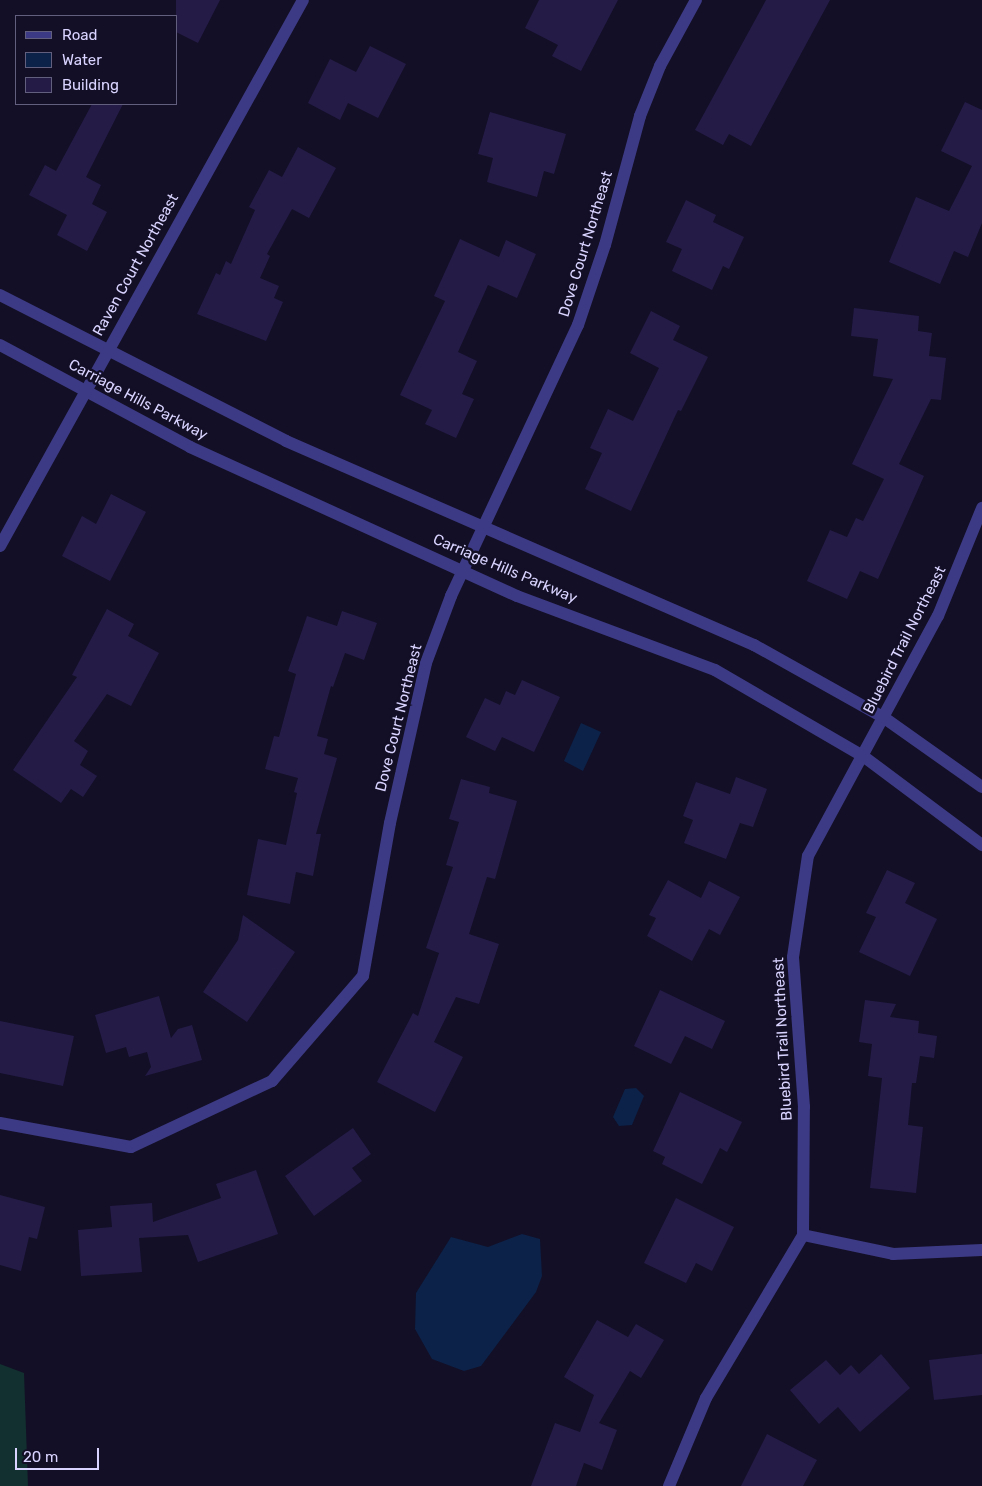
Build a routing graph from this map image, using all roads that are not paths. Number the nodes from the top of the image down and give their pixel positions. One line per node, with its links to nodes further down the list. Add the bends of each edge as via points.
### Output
1 (303, 0): 5 (street, Raven Court Northeast)
2 (696, 0): 8 (street, Dove Court Northeast, via 660,66 640,116 605,245 578,325)
3 (0, 295): 5 (street, Carriage Hills Parkway)
4 (0, 345): 6 (street, Carriage Hills Parkway)
5 (106, 352): 6 (street, Raven Court Northeast); 8 (street, Carriage Hills Parkway, via 286,441)
6 (84, 390): 9 (street, Raven Court Northeast); 10 (street, Carriage Hills Parkway, via 190,447)
7 (982, 508): 11 (street, Bluebird Trail Northeast, via 938,616)
8 (484, 530): 10 (street, Dove Court Northeast); 11 (street, Carriage Hills Parkway, via 754,645)
9 (0, 546)
10 (464, 569): 12 (street, Carriage Hills Parkway, via 517,596 715,670); 15 (street, Dove Court Northeast, via 426,663 390,823 363,976 272,1081 131,1147)
11 (884, 717): 12 (street, Bluebird Trail Northeast); 13 (street, Carriage Hills Parkway)
12 (863, 756): 14 (street, Carriage Hills Parkway); 16 (street, Bluebird Trail Northeast, via 808,856 793,958 804,1107)
13 (982, 786)
14 (982, 846)
15 (0, 1123)
16 (803, 1235): 17 (street, via 892,1254); 18 (street, via 706,1398)
17 (982, 1250)
18 (669, 1486)

